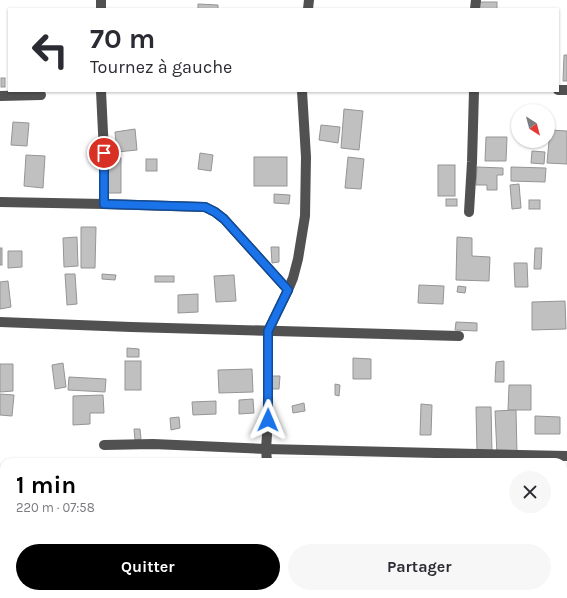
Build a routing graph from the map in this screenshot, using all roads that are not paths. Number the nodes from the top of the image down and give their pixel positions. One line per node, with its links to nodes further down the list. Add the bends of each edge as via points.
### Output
1 (101, 92): 7 (street)
2 (302, 92): 9 (street, via 306,157 305,216 298,259)
3 (474, 92): 8 (street)
4 (41, 95): 5 (street)
5 (0, 96)
6 (0, 202): 7 (street)
7 (104, 204): 9 (street, via 205,207 224,219)
8 (469, 212)
9 (288, 290): 11 (street)
10 (0, 322): 11 (street)
11 (268, 331): 12 (street); 14 (street)
12 (459, 336)
13 (104, 445): 14 (street, via 153,444)
14 (266, 449): 15 (street); 16 (street)
15 (567, 456)
16 (267, 458)

